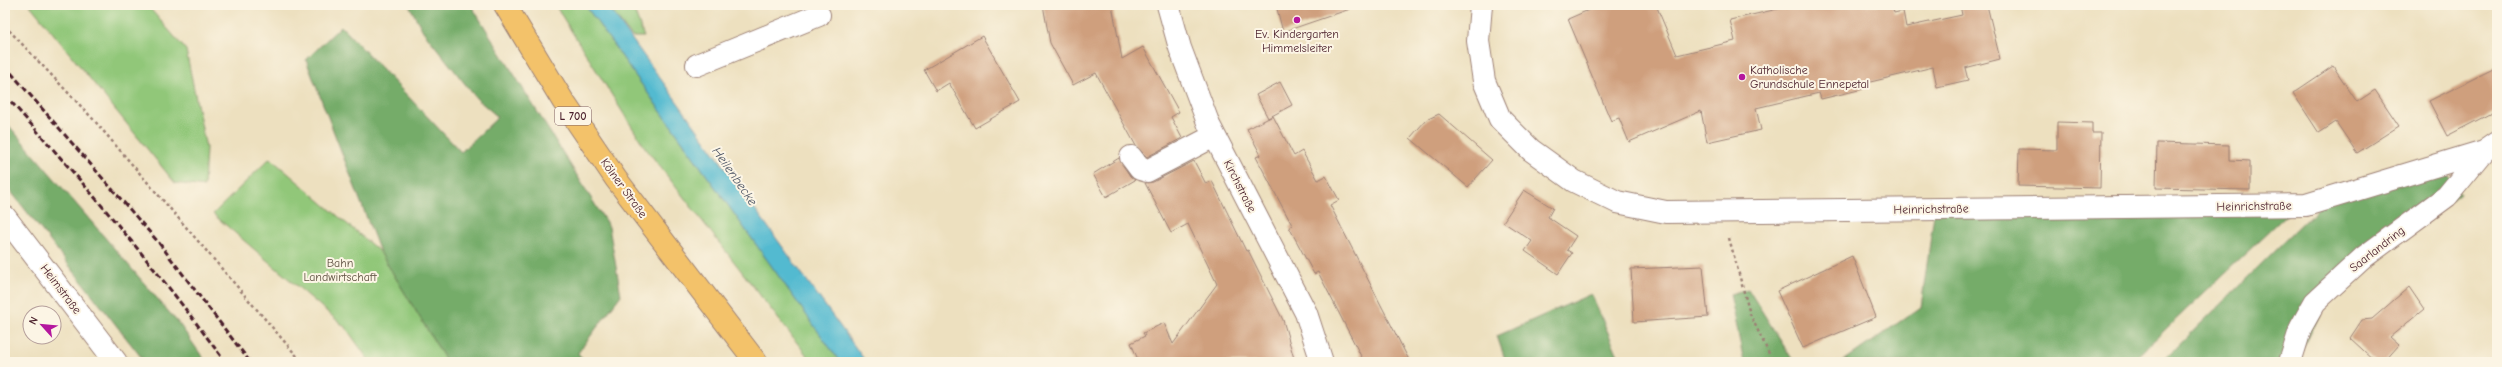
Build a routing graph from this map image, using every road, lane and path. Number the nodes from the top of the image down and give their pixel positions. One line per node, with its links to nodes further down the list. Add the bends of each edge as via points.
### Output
1 (505, 5): 14 (main road, Kölner Straße / L 700, via 563,101 616,179)
2 (1168, 5): 7 (street, Kirchstraße, via 1180,48)
3 (1481, 5): 8 (street, Heinrichstraße, via 1478,41 1484,81 1500,119 1531,150 1574,181 1617,202 1666,212 2306,205)
4 (819, 15): 6 (street)
5 (5, 26): 13 (path, via 93,119)
6 (697, 64)
7 (1214, 136): 9 (street, via 1147,171 1140,169); 15 (street, Kirchstraße, via 1306,313)
8 (2491, 146): 17 (street, Saarlandring, via 2446,196 2364,257 2315,302 2301,327)
9 (1131, 157)
10 (5, 217): 12 (street, Heimstraße)
11 (1734, 256): 16 (path, via 1750,314)
12 (116, 362)
13 (302, 362)
14 (756, 362)
15 (1322, 362)
16 (1773, 362)
17 (2290, 362)

